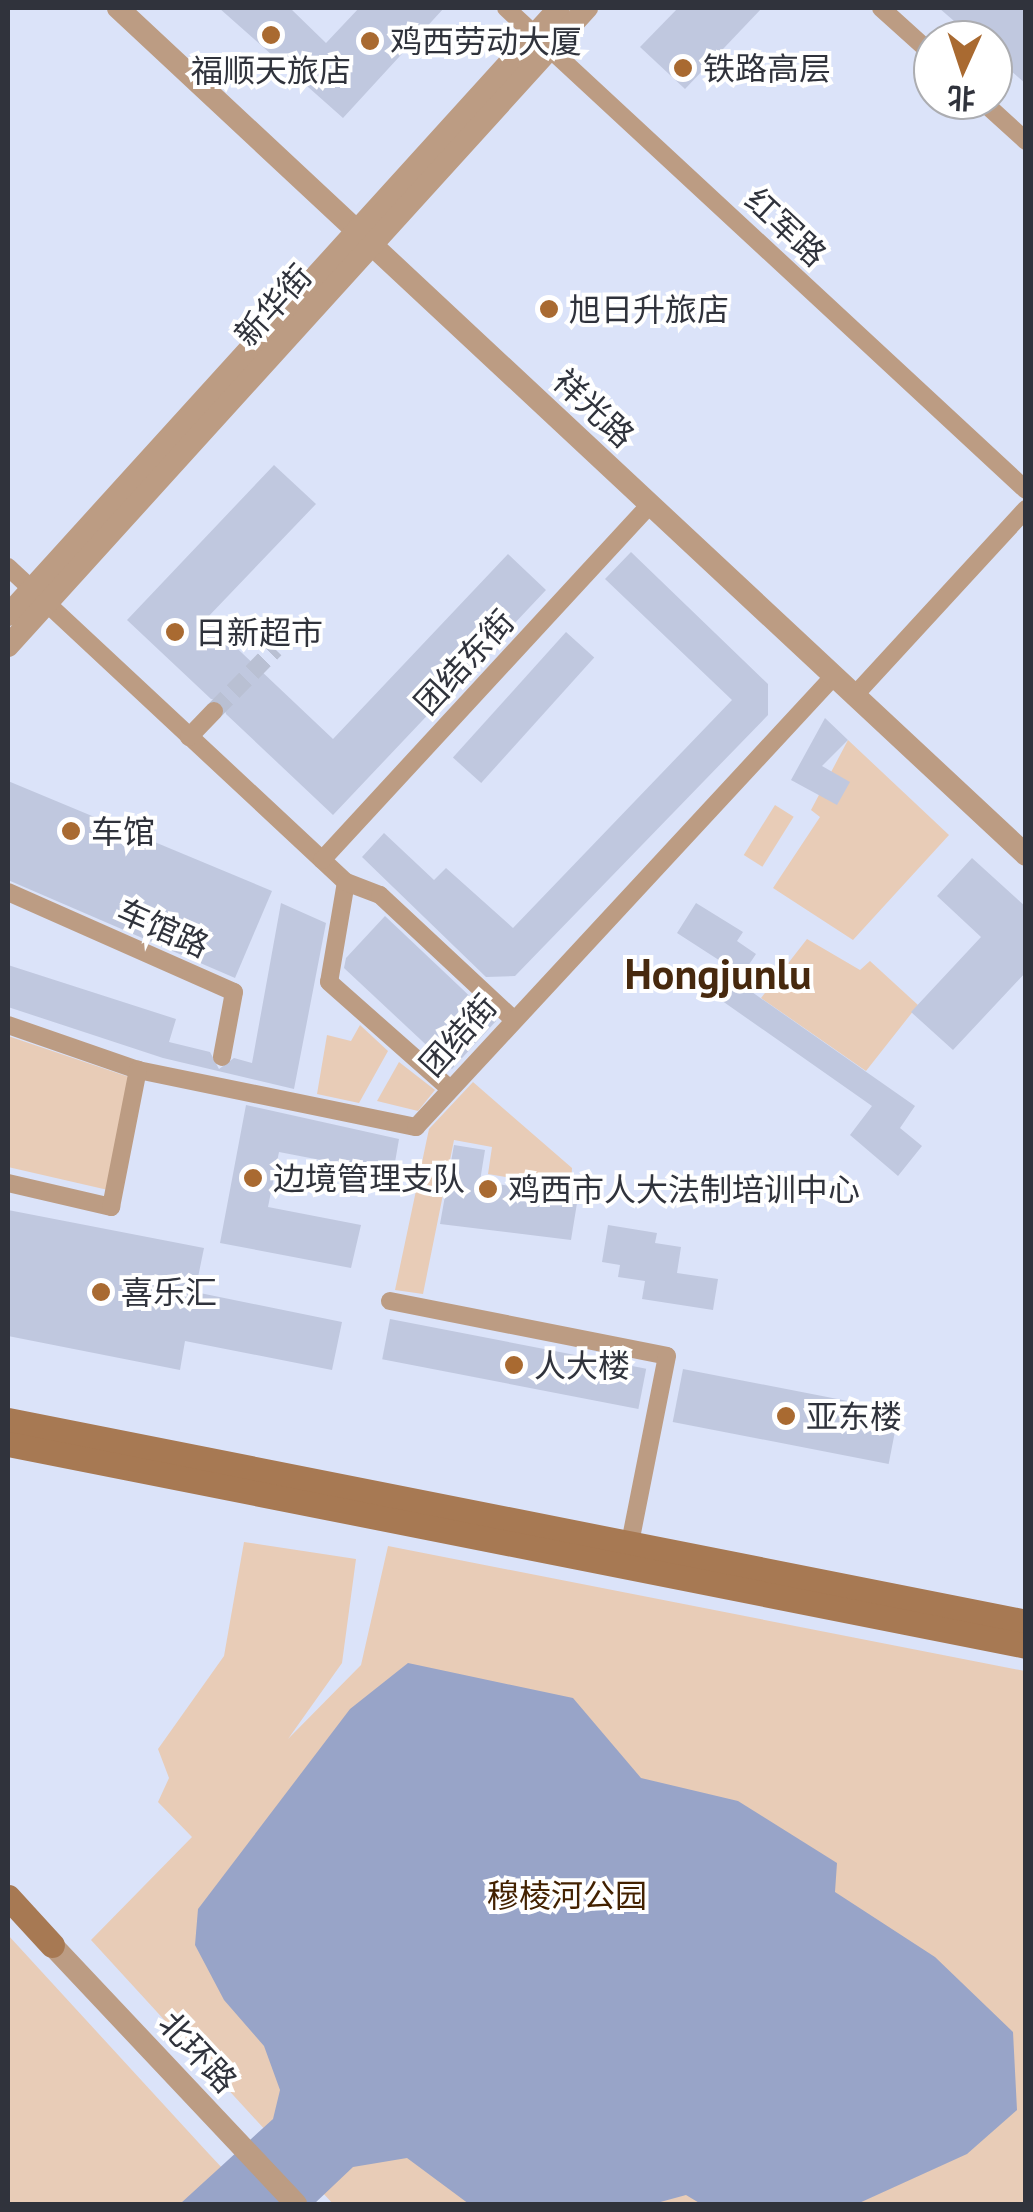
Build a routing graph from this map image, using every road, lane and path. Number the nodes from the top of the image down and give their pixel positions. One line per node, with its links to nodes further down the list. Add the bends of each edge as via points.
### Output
1 (118, 8): 10 (street, 祥光路)
2 (506, 8): 7 (street, 红军路)
3 (558, 8): 7 (street, 新华街)
4 (586, 8): 7 (street, 新华街)
5 (882, 8): 6 (street)
6 (913, 37)
7 (542, 41): 10 (street, 新华街); 11 (street, 红军路)
8 (1003, 120): 9 (street)
9 (1026, 141)
10 (365, 238): 12 (street, 祥光路); 15 (street, 新华街)
11 (1026, 490)
12 (650, 504): 18 (street, 祥光路); 23 (street, 团结东街)
13 (1026, 510): 19 (street)
14 (8, 567): 15 (street)
15 (39, 595): 16 (street, 新华街); 17 (street, 新华街); 21 (street)
16 (8, 615)
17 (8, 646)
18 (834, 676): 19 (street, 祥光路); 26 (street, 团结街)
19 (854, 696): 22 (street, 祥光路)
20 (214, 711): 21 (street)
21 (189, 736): 23 (street)
22 (1026, 856)
23 (322, 860): 24 (street)
24 (346, 882): 26 (street, via 380,896); 30 (street, via 329,982)
25 (8, 892): 28 (street, 车馆路, via 234,992)
26 (513, 1019): 30 (street, 团结街)
27 (8, 1026): 29 (street, 团结街)
28 (222, 1057)
29 (138, 1070): 30 (street, 团结街, via 416,1127); 31 (street, via 110,1207)
30 (450, 1089)
31 (8, 1183)
32 (390, 1300): 35 (street, via 666,1356)
33 (8, 1420): 35 (main road)
34 (8, 1444): 37 (main road)
35 (630, 1544): 36 (main road)
36 (1026, 1622)
37 (1026, 1646)
38 (8, 1896): 39 (main road)
39 (52, 1945): 40 (street, 北环路)
40 (296, 2204)

